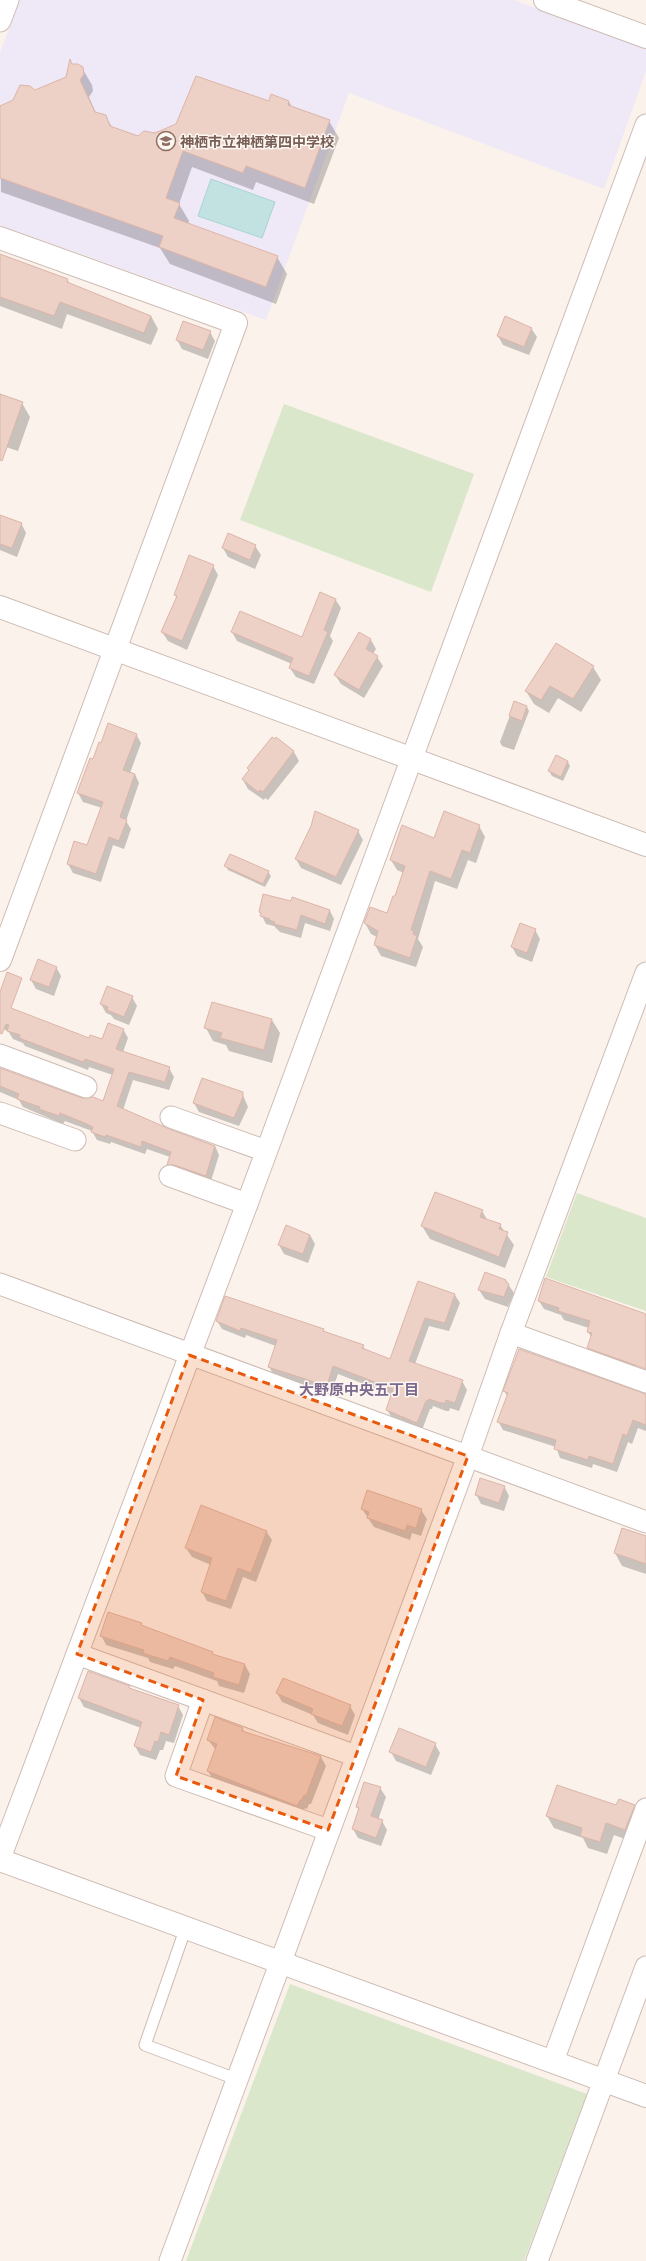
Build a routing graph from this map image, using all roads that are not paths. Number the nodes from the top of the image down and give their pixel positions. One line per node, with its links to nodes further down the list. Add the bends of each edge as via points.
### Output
1 (8, 0): 3 (street)
2 (545, 0): 4 (street)
3 (0, 21)
4 (646, 38)
5 (646, 125): 9 (street)
6 (0, 238): 8 (street, via 236,323)
7 (0, 608): 8 (street)
8 (116, 650): 9 (street); 11 (street)
9 (410, 758): 10 (street); 18 (street)
10 (646, 845)
11 (0, 960)
12 (646, 973): 22 (street)
13 (0, 1055): 14 (street)
14 (86, 1087)
15 (0, 1113): 17 (street)
16 (171, 1117): 18 (street)
17 (74, 1140)
18 (266, 1151): 20 (street)
19 (170, 1176): 20 (street)
20 (247, 1204): 23 (street)
21 (0, 1284): 23 (street)
22 (511, 1333): 24 (street); 25 (street)
23 (189, 1355): 25 (street); 27 (street)
24 (646, 1382)
25 (468, 1456): 26 (street); 29 (street)
26 (646, 1522)
27 (77, 1654): 28 (street); 32 (street)
28 (203, 1700): 29 (street); 31 (street, via 176,1776)
29 (356, 1756): 31 (street)
30 (646, 1809): 36 (street)
31 (328, 1830): 34 (street)
32 (0, 1859): 33 (street)
33 (186, 1927): 34 (street); 37 (lane, via 145,2045)
34 (279, 1963): 36 (street); 37 (street)
35 (646, 1967): 38 (street)
36 (553, 2061): 38 (street)
37 (236, 2079): 40 (street)
38 (604, 2081): 39 (street); 41 (street)
39 (646, 2096)
40 (170, 2261)
41 (537, 2261)

